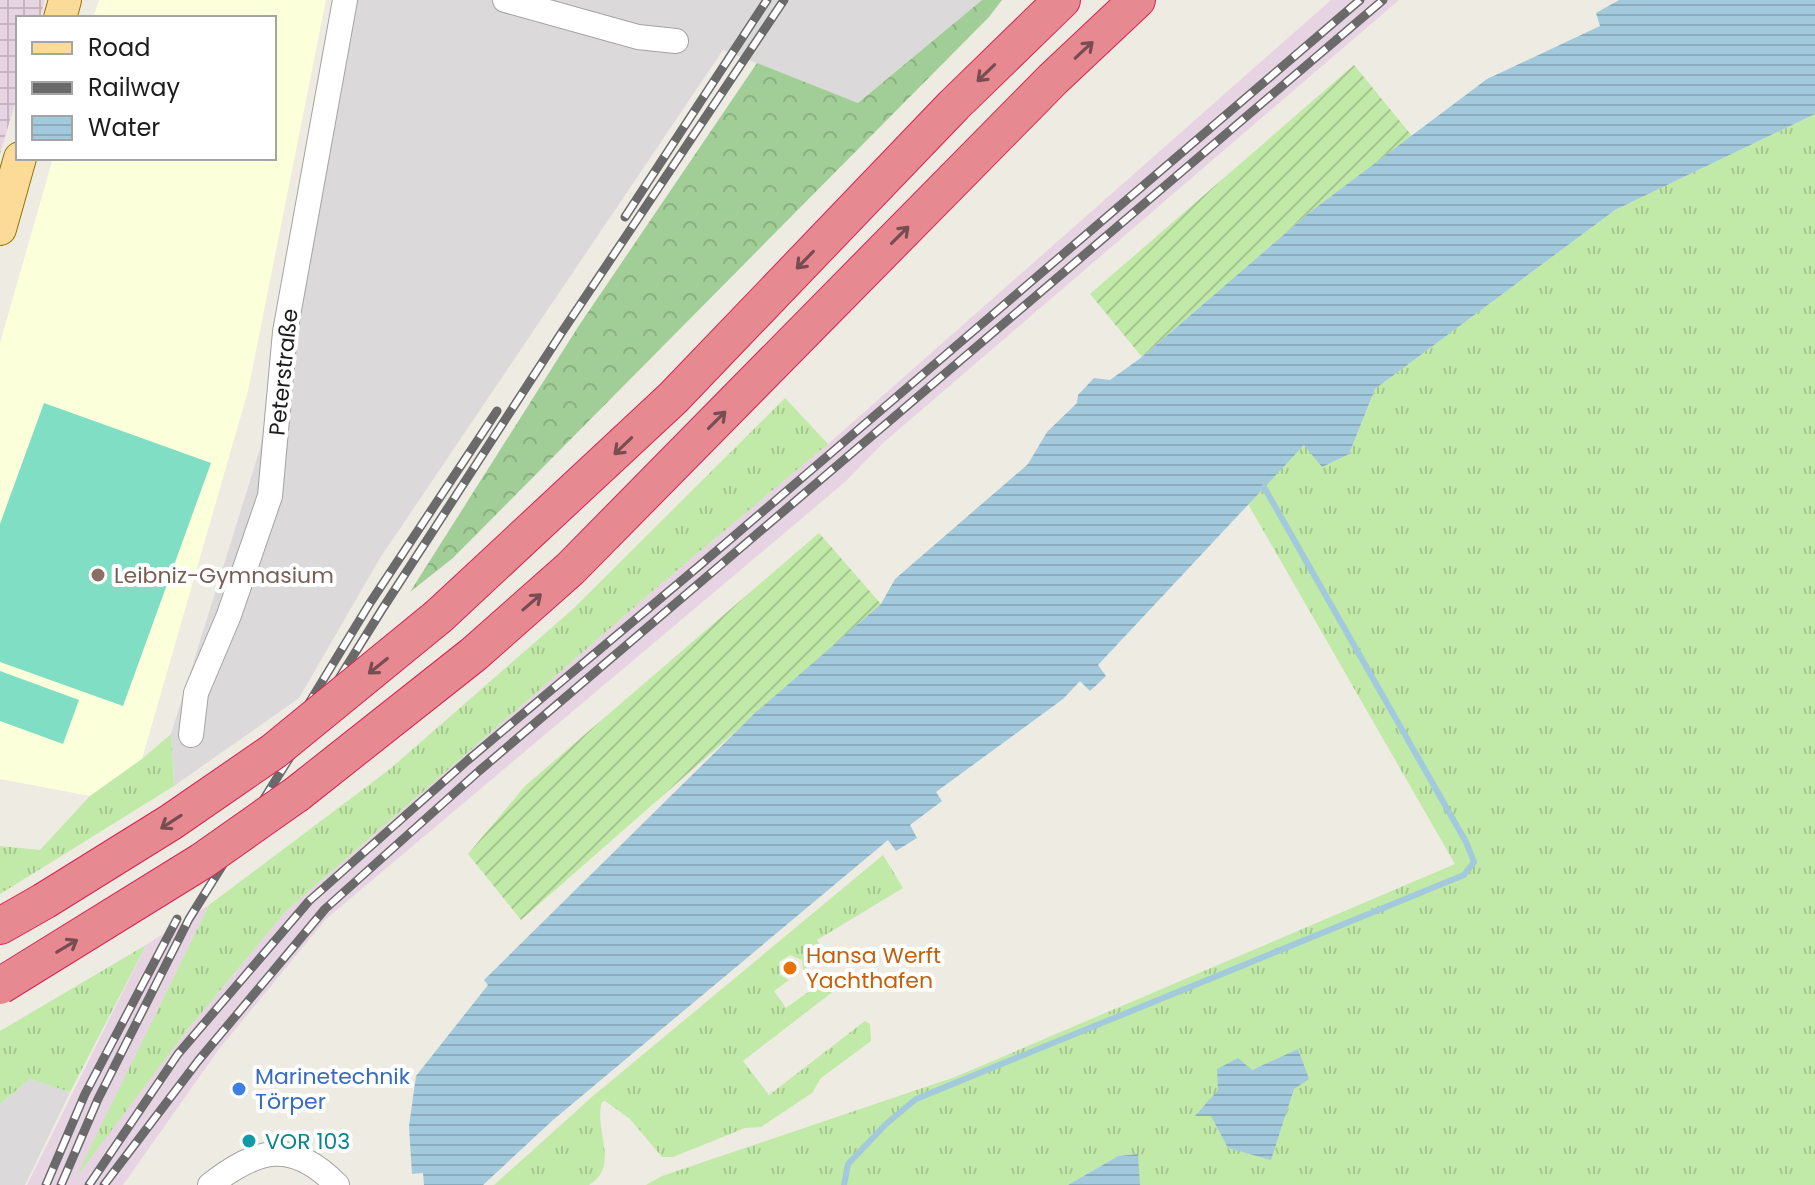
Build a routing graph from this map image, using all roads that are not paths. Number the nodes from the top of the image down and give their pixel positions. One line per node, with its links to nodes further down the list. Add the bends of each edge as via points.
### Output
1 (345, 0): 8 (street, Peterstraße, via 285,332 270,496 196,693)
2 (505, 0): 5 (street, via 638,37)
3 (1062, 0): 9 (highway, one-way to 9, bridge, via 673,398 439,616 274,751 171,822)
4 (1137, 0): 10 (highway, one-way to 4, bridge, via 202,861 297,794 474,654 570,569)
5 (676, 41)
6 (19, 160): 7 (main road)
7 (0, 229)
8 (191, 735)
9 (0, 926)
10 (0, 986)
11 (210, 1185): 12 (street, via 235,1166 276,1152 313,1166)
12 (337, 1185)

